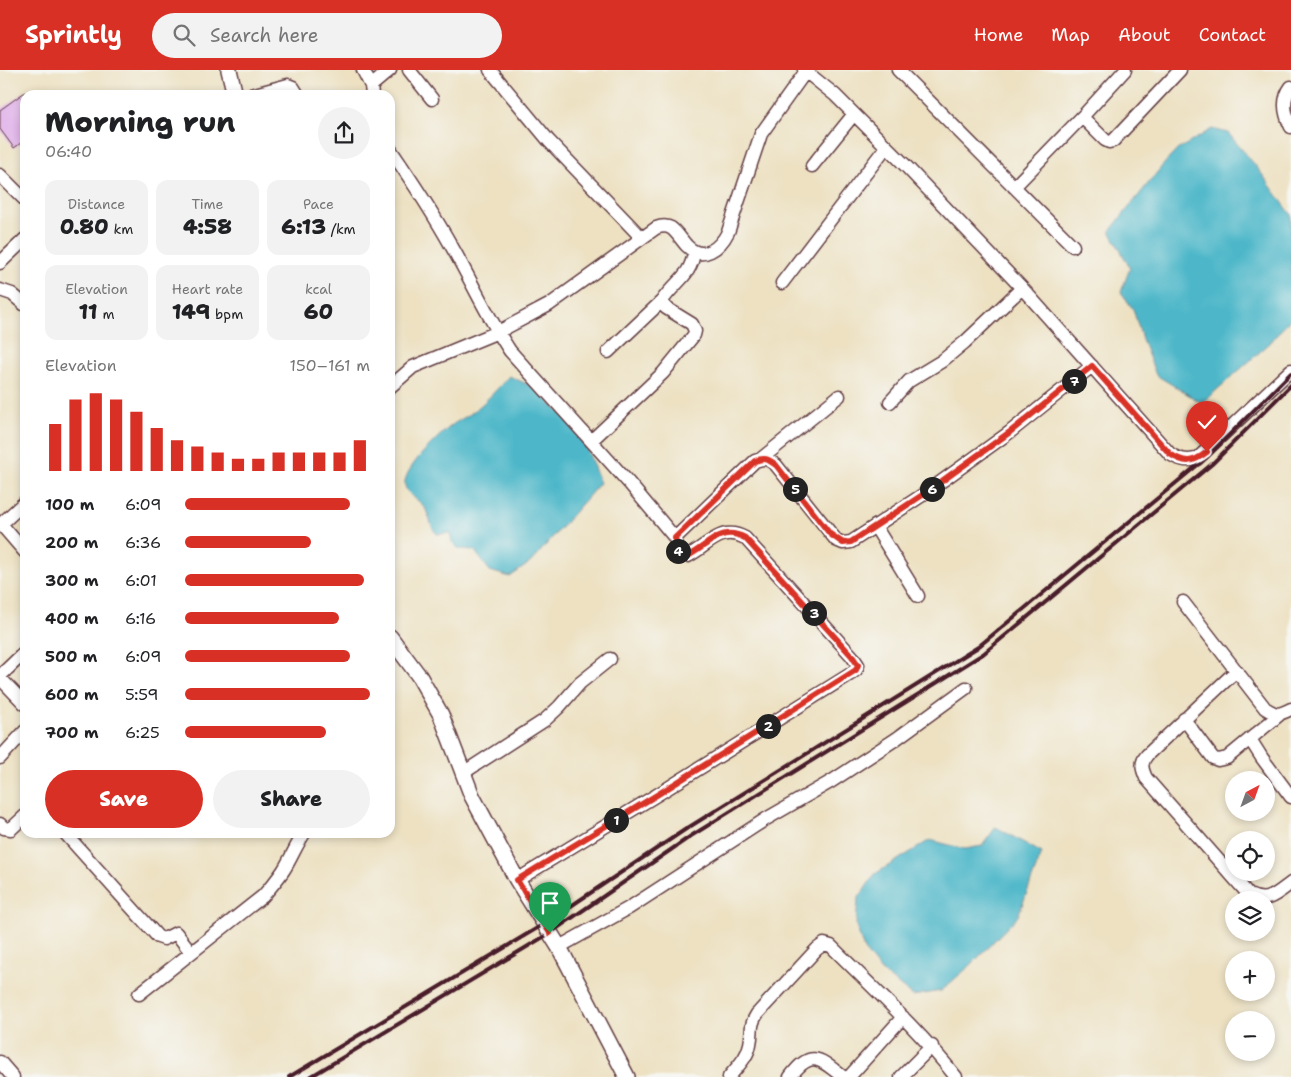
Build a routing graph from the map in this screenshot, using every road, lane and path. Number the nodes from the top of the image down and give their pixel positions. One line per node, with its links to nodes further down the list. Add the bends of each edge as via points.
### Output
1 (229, 70): 11 (street)
2 (362, 70): 14 (street)
3 (390, 70): 14 (street)
4 (409, 70): 15 (street)
5 (490, 70): 25 (street, via 549,141)
6 (805, 70): 16 (street); 28 (street, via 761,134 723,240 710,252)
7 (898, 70): 23 (street)
8 (1125, 70): 17 (street)
9 (1180, 70): 17 (street, via 1113,141 1105,140)
10 (1291, 86): 18 (street, via 1285,102)
11 (234, 90)
12 (270, 90): 13 (street, via 288,85)
13 (295, 90)
14 (371, 90)
15 (432, 100)
16 (854, 114): 19 (street); 21 (street)
17 (1082, 117): 23 (street)
18 (1291, 126)
19 (886, 146): 30 (street); 31 (street)
20 (395, 156): 35 (street, via 452,247)
21 (812, 166)
22 (0, 175): 24 (street)
23 (1014, 187): 27 (street)
24 (20, 195)
25 (641, 237): 28 (street, via 656,228 671,228); 35 (street, via 549,305)
26 (20, 244): 29 (street)
27 (1073, 246)
28 (694, 252): 34 (street, via 685,277)
29 (0, 263)
30 (782, 283)
31 (1022, 288): 37 (street); 41 (street, via 965,342 909,381)
32 (0, 290): 33 (street)
33 (20, 301)
34 (662, 301): 36 (street); 42 (street, via 666,308 692,324 696,331 694,335 656,380)
35 (498, 332): 39 (street, via 413,367); 42 (street, via 510,352)
36 (608, 352)
37 (1092, 366): 38 (street, via 1170,454 1186,461 1207,452); 46 (street, via 1010,432)
38 (1291, 370)
39 (395, 383)
40 (839, 396): 43 (street)
41 (890, 402)
42 (591, 440): 47 (street)
43 (762, 458): 46 (street, via 776,465 836,540 851,542); 47 (street, via 755,461)
44 (20, 506): 45 (street)
45 (0, 524): 48 (street)
46 (875, 526): 49 (street)
47 (675, 538): 69 (street, via 678,552 688,556 728,533 745,538 852,656 858,665 856,670)
48 (20, 546)
49 (918, 596)
50 (1183, 602): 54 (street)
51 (395, 644): 63 (street, via 419,676 441,715)
52 (20, 657): 55 (street)
53 (610, 659): 63 (street, via 580,683 544,720)
54 (1236, 671): 58 (street, via 1265,708 1272,713); 59 (street)
55 (0, 677): 57 (street)
56 (966, 688): 71 (street, via 832,780 629,908)
57 (20, 699)
58 (1285, 712): 61 (street)
59 (1184, 719): 61 (street, via 1213,758 1218,760 1227,758); 70 (street, via 1143,759 1142,770 1146,778 1249,895 1265,899)
60 (20, 736): 62 (street)
61 (1250, 739): 64 (street)
62 (0, 758)
63 (463, 773): 69 (street)
64 (1291, 797)
65 (20, 821): 66 (street, via 11,829)
66 (0, 824)
67 (69, 838): 72 (street, via 158,937 164,939 176,933)
68 (301, 838): 72 (street, via 275,883 263,896)
69 (517, 880): 71 (street)
70 (1291, 883)
71 (559, 947): 78 (street)
72 (191, 952): 73 (street)
73 (139, 994)
74 (903, 1016): 75 (street); 79 (street, via 831,946 824,944 757,1014 752,1022 747,1054); 82 (street)
75 (932, 1046): 83 (street); 84 (street)
76 (0, 1062): 77 (street)
77 (13, 1077)
78 (627, 1077)
79 (729, 1077)
80 (790, 1077): 81 (street, via 802,1062 815,1059 823,1061)
81 (843, 1077)
82 (849, 1077)
83 (901, 1077)
84 (956, 1077)

